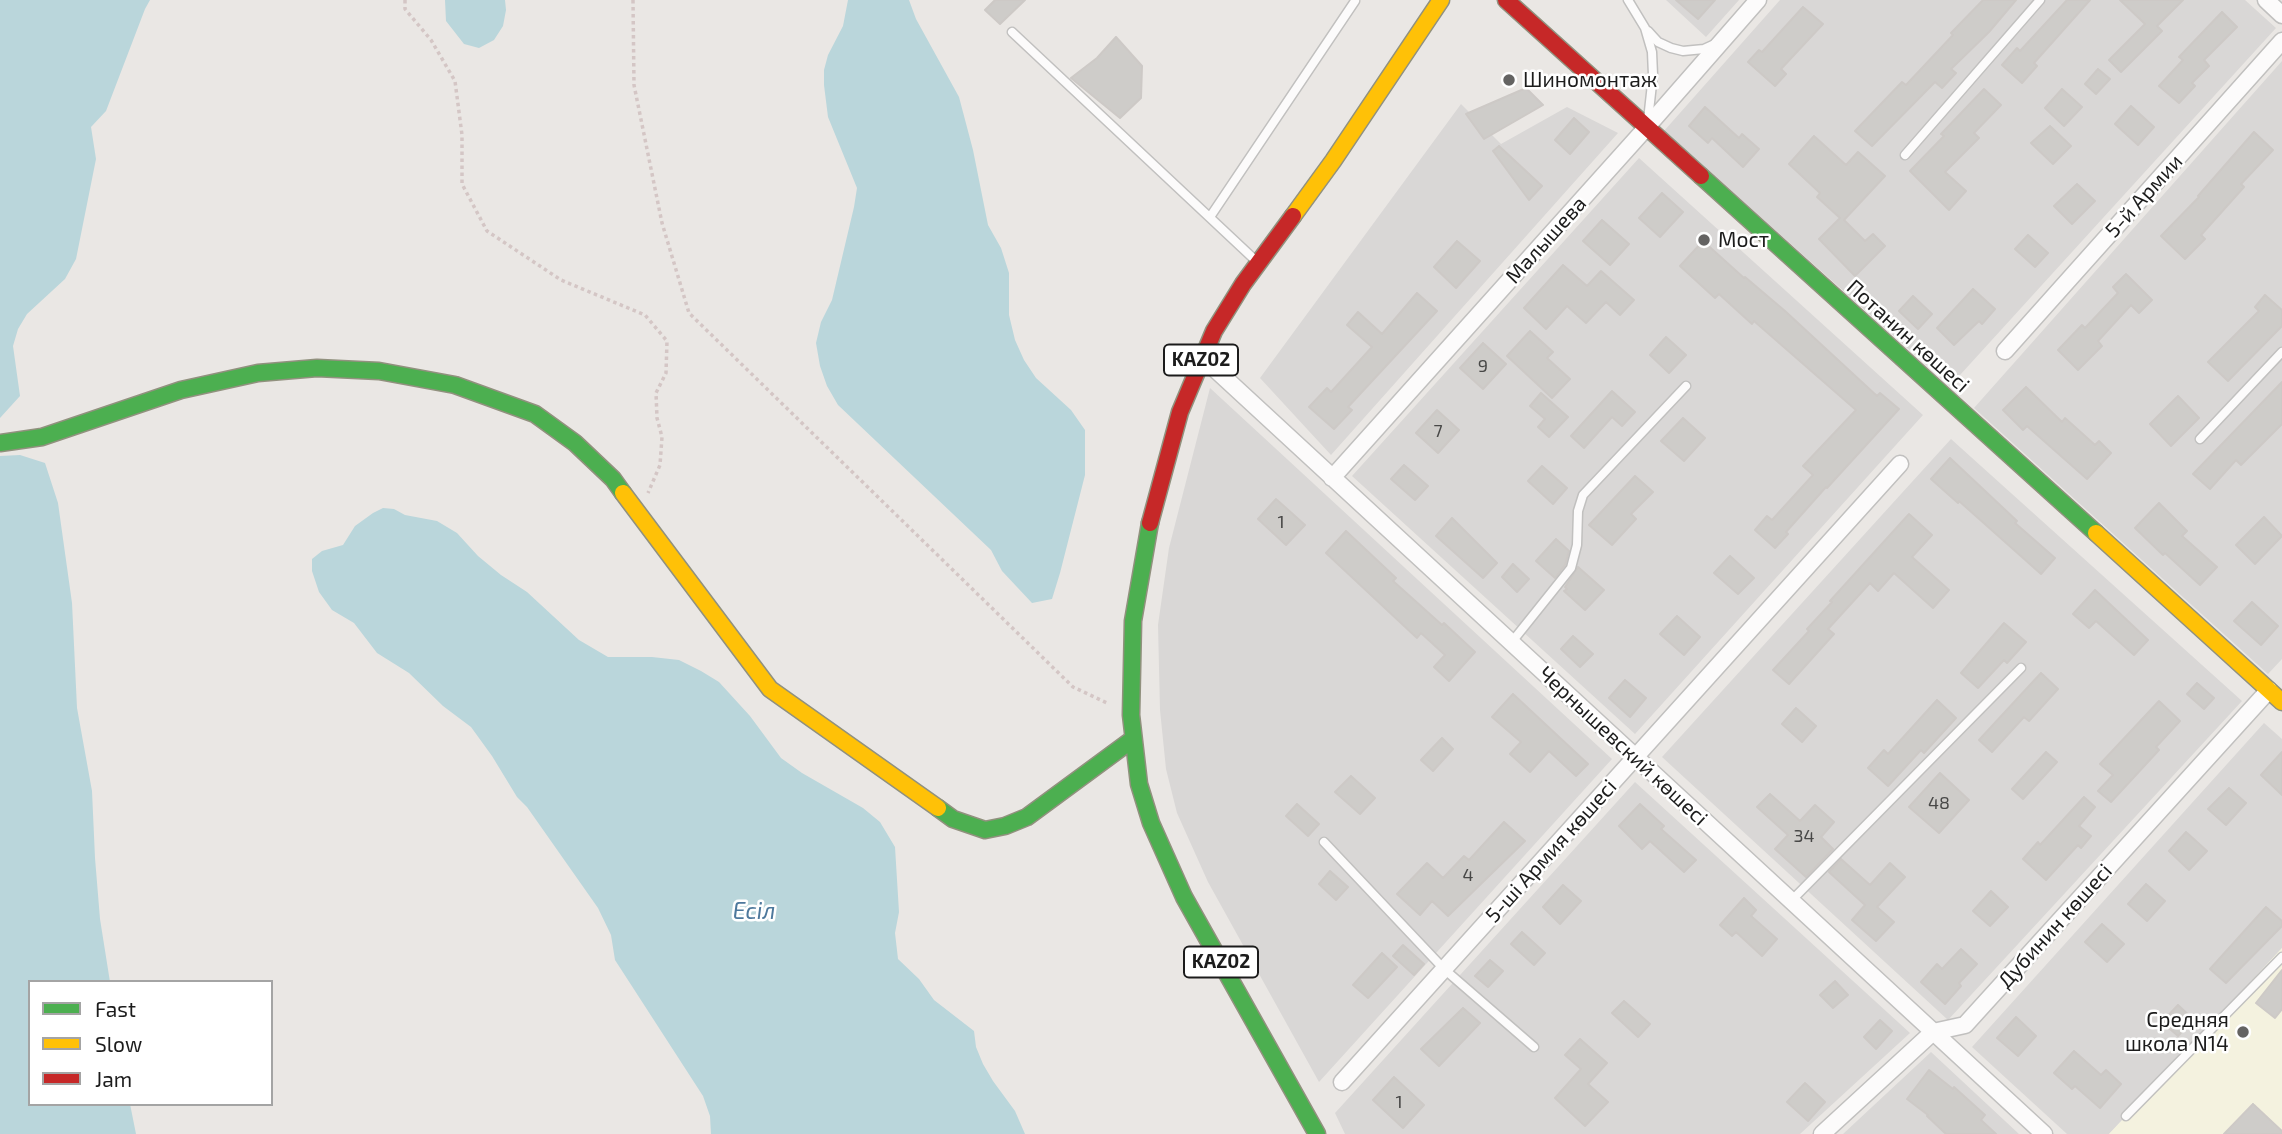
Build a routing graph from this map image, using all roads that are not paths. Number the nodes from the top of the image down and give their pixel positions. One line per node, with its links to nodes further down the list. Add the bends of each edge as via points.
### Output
1 (1441, 0): 16 (main road, KAZ02)
2 (1506, 0): 13 (main road, Потанин көшесі)
3 (1628, 0): 9 (lane)
4 (1758, 0): 11 (street, Малышева)
5 (2040, 0): 14 (lane)
6 (2266, 0): 8 (street)
7 (1355, 1): 15 (lane)
8 (2282, 15)
9 (1645, 28): 11 (lane, via 1658,42 1684,51 1704,49); 13 (lane, via 1653,75)
10 (1012, 32): 15 (lane)
11 (1726, 36): 13 (street, Малышева)
12 (2282, 41): 17 (street, 5-й Армии)
13 (1646, 128): 24 (street, Малышева); 27 (main road, Потанин көшесі)
14 (1905, 155)
15 (1210, 217): 16 (lane)
16 (1259, 263): 19 (main road, KAZ02, via 1229,305)
17 (2005, 351)
18 (2282, 352): 21 (lane)
19 (1202, 357): 24 (street, Чернышевский көшесі); 29 (main road, KAZ02, via 1180,412 1145,542 1133,621)
20 (1686, 386): 25 (lane, via 1583,495 1570,568)
21 (2200, 439)
22 (0, 443): 29 (main road, via 42,437 181,390 258,373 317,368 379,370 455,385 535,414 575,443 612,479 770,689 953,819 985,830 1027,817)
23 (1900, 464): 30 (street, 5-ші Армия көшесі)
24 (1332, 478): 25 (street, Чернышевский көшесі)
25 (1511, 643): 30 (street, Чернышевский көшесі)
26 (2021, 668): 32 (lane)
27 (2269, 690): 28 (main road, Потанин көшесі); 35 (street, Дубинин көшесі, via 1965,1025)
28 (2282, 702)
29 (1133, 739): 39 (main road, KAZ02, via 1139,784 1151,823 1184,897)
30 (1635, 757): 32 (street, Чернышевский көшесі); 34 (street, 5-ші Армия көшесі)
31 (1324, 842): 34 (lane)
32 (1791, 901): 35 (street, Чернышевский көшесі)
33 (2282, 957): 38 (lane)
34 (1444, 969): 36 (lane); 37 (street, 5-ші Армия көшесі)
35 (1933, 1031): 40 (street, Дубинин көшесі); 41 (street, Чернышевский көшесі)
36 (1534, 1047)
37 (1342, 1082)
38 (2126, 1116)
39 (1317, 1134)
40 (1822, 1134)
41 (2044, 1134)

